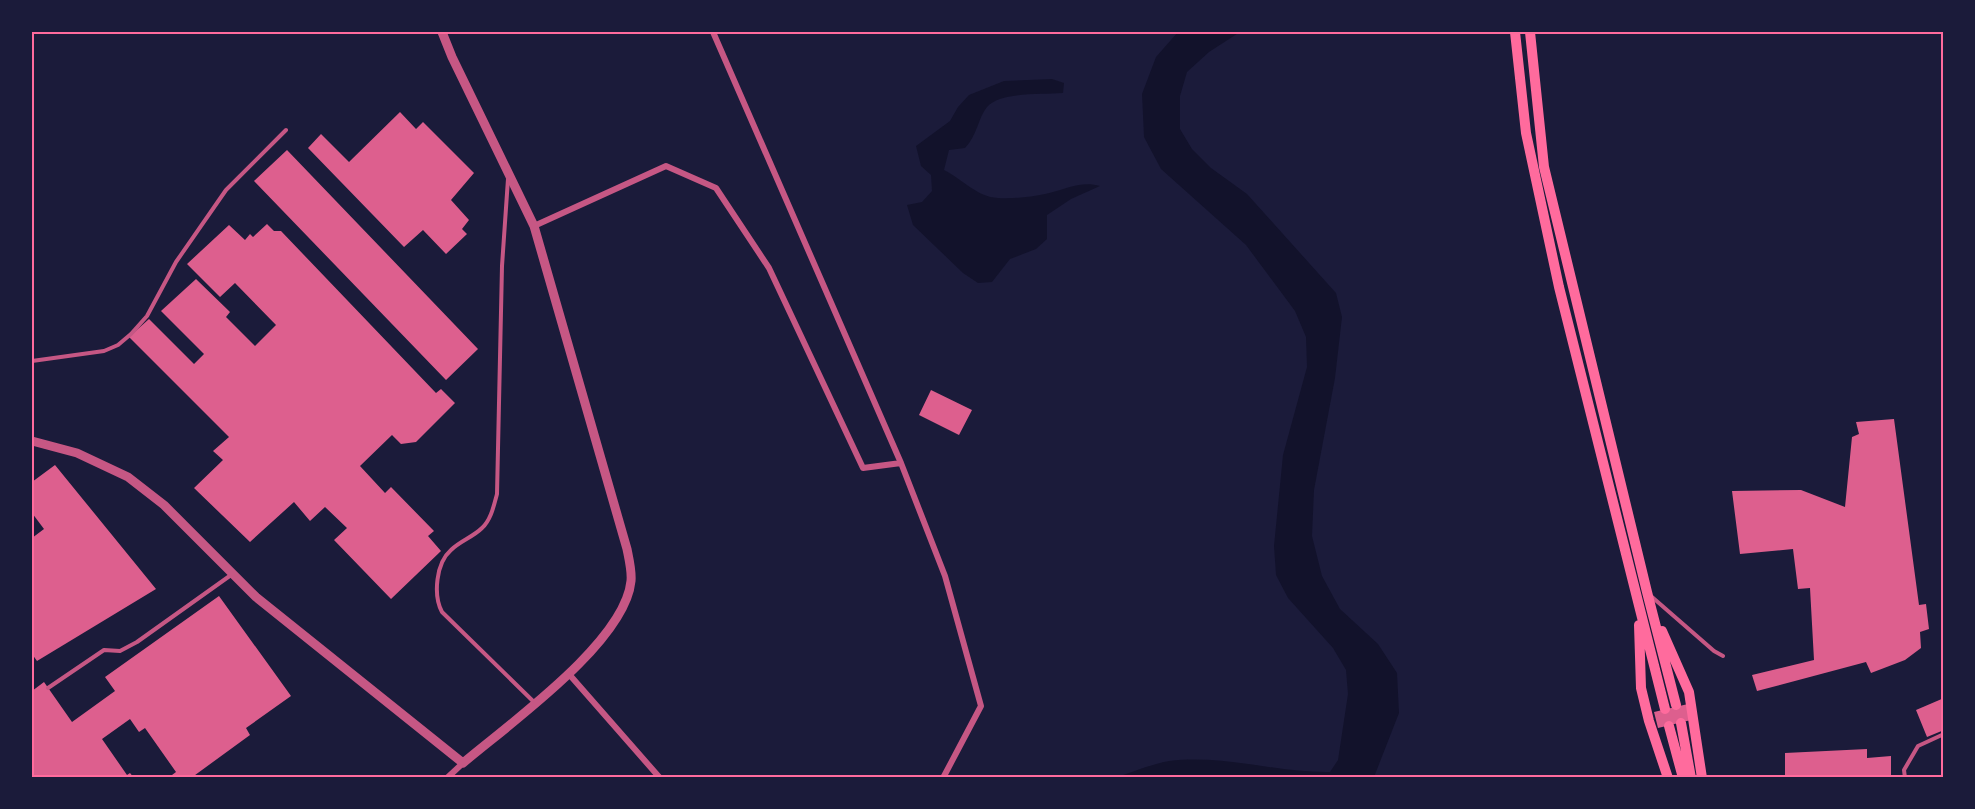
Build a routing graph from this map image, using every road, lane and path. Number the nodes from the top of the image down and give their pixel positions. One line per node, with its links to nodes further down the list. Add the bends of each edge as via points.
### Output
1 (442, 32): 6 (street)
2 (713, 32): 10 (street)
3 (1515, 32): 13 (main road, via 1526,133 1557,276)
4 (1530, 32): 12 (main road, via 1544,167)
5 (286, 130): 8 (lane, via 226,190 131,334 104,351)
6 (508, 175): 7 (street); 17 (lane, via 497,494 484,527 450,550 441,564 437,594 442,612)
7 (534, 226): 10 (street, via 666,166 716,188 769,268 864,468); 15 (street, via 627,549 631,581 621,611 602,640)
8 (32, 361)
9 (32, 441): 11 (street, via 77,453 128,477 164,505)
10 (901, 463): 24 (street, via 945,576 981,706)
11 (233, 573): 16 (lane, via 137,642 120,651 104,650); 21 (street, via 256,597)
12 (1648, 598): 14 (lane); 18 (main road); 28 (main road, via 1689,692)
13 (1638, 601): 19 (main road); 25 (main road, via 1641,688)
14 (1723, 656)
15 (568, 673): 17 (street); 23 (street)
16 (48, 688)
17 (536, 704): 21 (street)
18 (1676, 705)
19 (1665, 708)
20 (1944, 734): 29 (lane, via 1917,746 1904,770)
21 (463, 763): 22 (street)
22 (447, 777)
23 (660, 777)
24 (944, 777)
25 (1668, 777)
26 (1683, 777): 27 (main road, via 1675,725)
27 (1690, 777)
28 (1702, 777)
29 (1905, 777)

